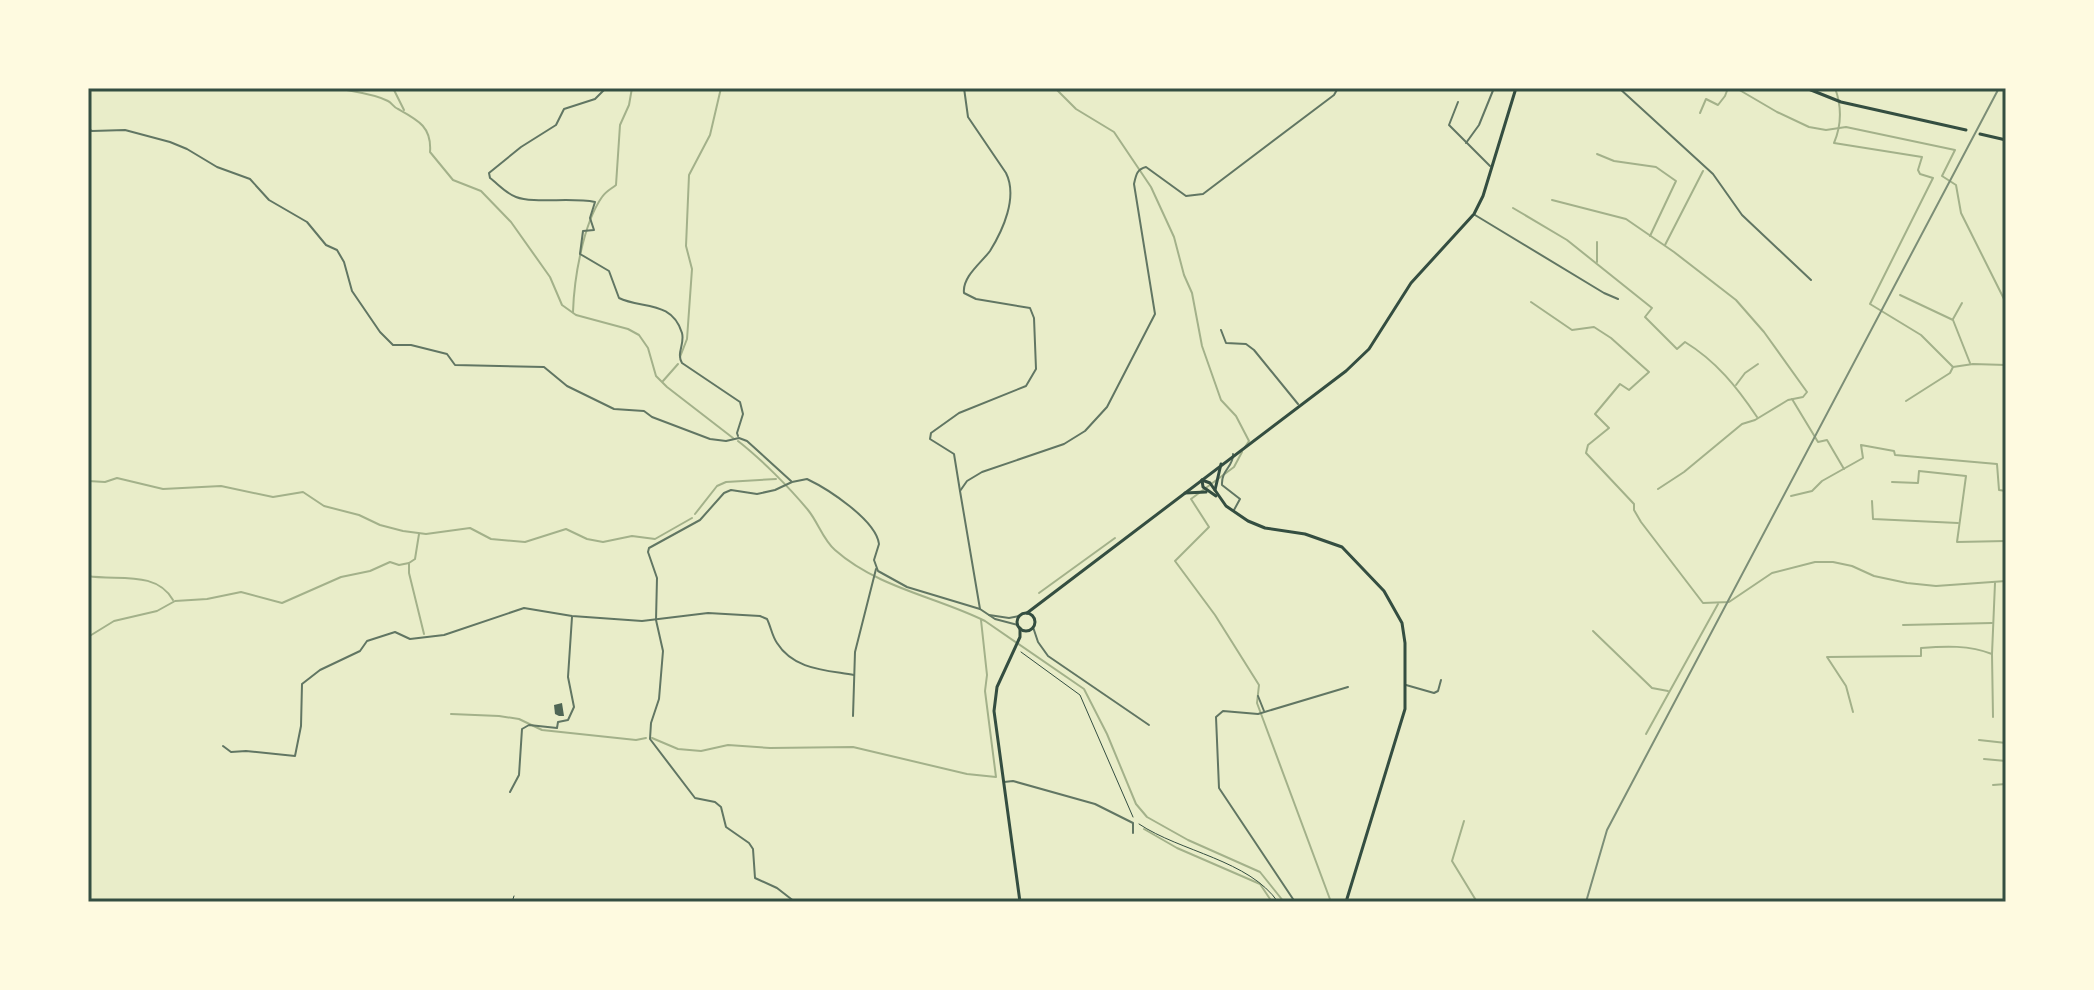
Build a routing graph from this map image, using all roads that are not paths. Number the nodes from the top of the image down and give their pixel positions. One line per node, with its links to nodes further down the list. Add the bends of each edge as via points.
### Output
1 (606, 88): 20 (street, via 595,99 564,109 556,125 521,147 489,173 490,178 522,199 595,202 590,218 594,230 583,231 580,254 609,271 619,298 671,315 682,332 682,363 740,402)
2 (964, 88): 26 (street, via 968,117 1006,173 1010,193 1003,228 965,283 964,293 1030,308 1036,369 1026,386 959,413 931,433 930,439 954,454)
3 (1338, 88): 26 (street, via 1203,194 1186,196 1152,169 1141,168 1134,184 1155,314 1107,407 1064,444 982,472)
4 (1494, 88): 13 (street)
5 (1516, 88): 14 (main road)
6 (1619, 88): 16 (street, via 1713,174 1742,215)
7 (1806, 88): 10 (main road, via 1841,102)
8 (1458, 102): 13 (street, via 1449,125)
9 (88, 129): 20 (street, via 125,130 170,142 250,179 269,200 307,222 337,250 352,291 393,345 447,354 455,365 544,367 567,386 614,409 644,411 710,439)
10 (1966, 130)
11 (1980, 134): 12 (main road)
12 (2006, 140)
13 (1466, 143): 14 (street)
14 (1491, 167): 15 (main road)
15 (1474, 214): 17 (street); 19 (main road, via 1411,283 1369,349)
16 (1811, 280)
17 (1618, 299)
18 (1221, 330): 19 (street, via 1226,343 1254,350)
19 (1299, 405): 21 (main road)
20 (739, 438): 24 (street)
21 (1233, 454): 22 (main road); 30 (street, via 1221,481 1240,499)
22 (1221, 464): 23 (main road); 25 (main road)
23 (1202, 480): 25 (main road); 27 (main road); 28 (main road)
24 (792, 482): 31 (street, via 812,481 874,530 879,544); 38 (street, via 757,494 724,493 700,520 649,548 657,578)
25 (1215, 490): 29 (main road)
26 (960, 491): 33 (street)
27 (1208, 492): 28 (main road); 29 (main road)
28 (1185, 493): 32 (main road)
29 (1219, 498): 30 (main road)
30 (1233, 511): 46 (main road, via 1257,525 1326,540 1352,555 1398,613)
31 (876, 570): 33 (street, via 907,587); 44 (street)
32 (1037, 606): 35 (main road); 39 (main road)
33 (980, 609): 34 (street)
34 (984, 613): 37 (street); 40 (street)
35 (1027, 613): 37 (main road); 39 (main road)
36 (572, 616): 38 (street); 52 (street, via 524,608 444,635 410,639 395,632 367,641 360,651 302,684 295,756 231,752); 54 (street, via 572,715 557,728 522,729 519,775)
37 (1019, 616): 40 (main road)
38 (656, 620): 44 (street, via 708,613 760,616 791,660); 56 (street, via 663,651 651,743 695,798 715,802 726,827 749,843 755,878)
39 (1034, 620): 41 (main road)
40 (1019, 626): 42 (main road); 43 (main road)
41 (1033, 627): 42 (main road); 51 (street, via 1048,656)
42 (1027, 630): 43 (main road)
43 (1019, 638): 53 (main road, via 995,698)
44 (854, 675): 50 (street)
45 (1441, 680): 46 (street, via 1434,693)
46 (1406, 685): 59 (main road, via 1402,724)
47 (1348, 687): 49 (street)
48 (1258, 696): 49 (street)
49 (1264, 712): 58 (street, via 1218,713 1219,788)
50 (853, 716)
51 (1149, 725)
52 (223, 746)
53 (1003, 782): 55 (street, via 1113,811 1133,823); 57 (main road)
54 (510, 792)
55 (1133, 833)
56 (795, 902)
57 (1020, 902)
58 (1295, 902)
59 (1346, 902)

